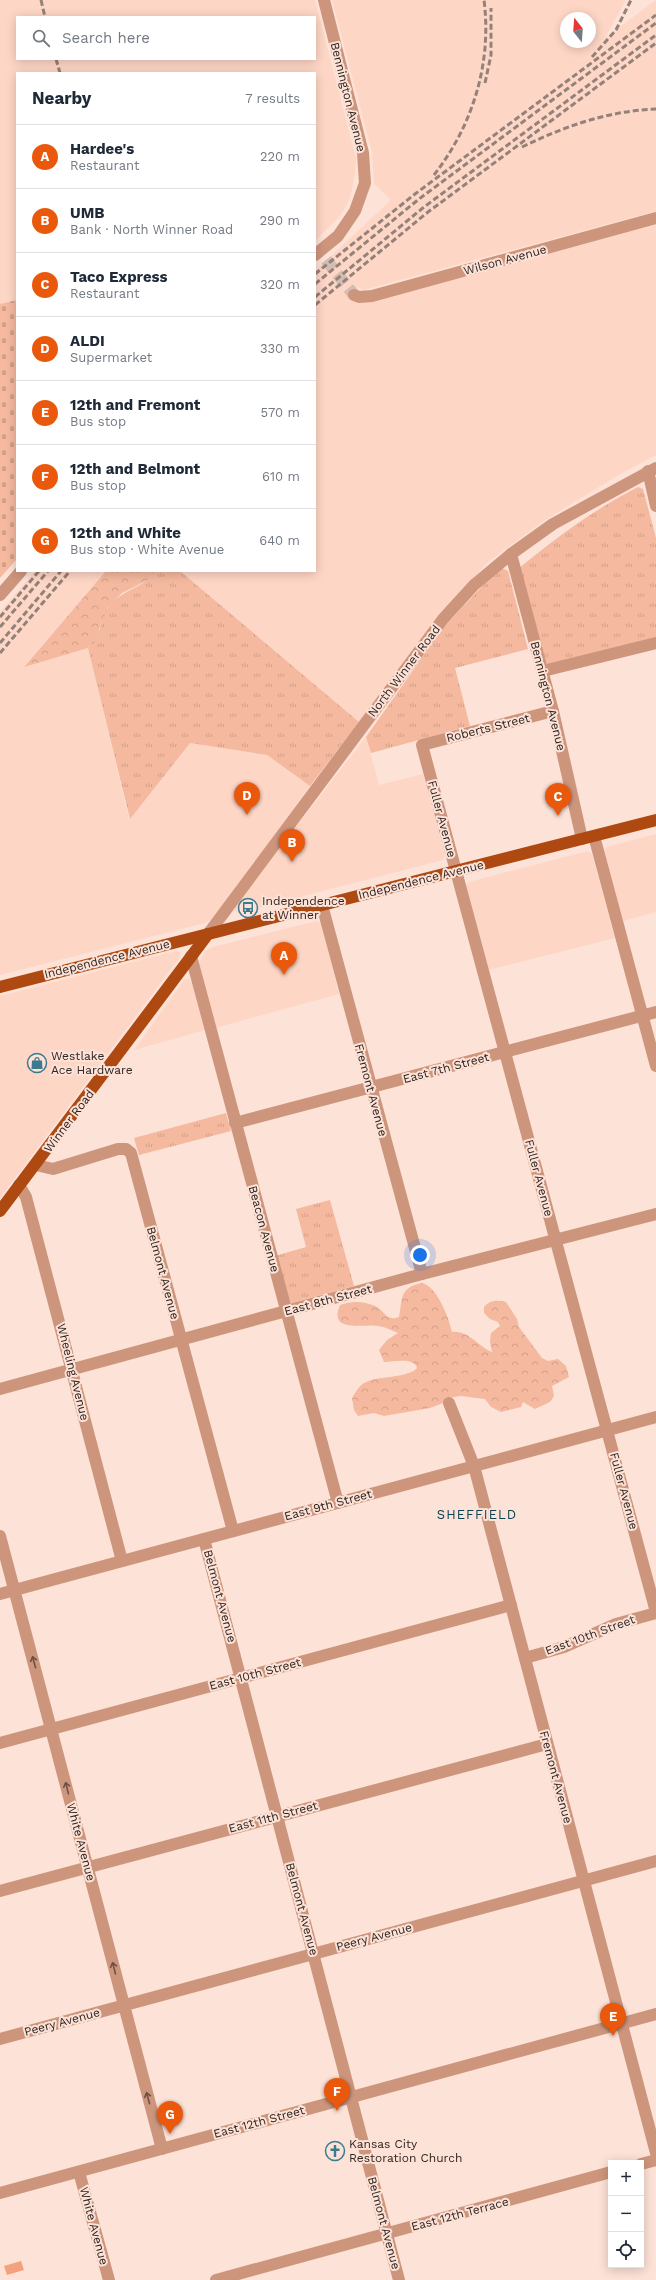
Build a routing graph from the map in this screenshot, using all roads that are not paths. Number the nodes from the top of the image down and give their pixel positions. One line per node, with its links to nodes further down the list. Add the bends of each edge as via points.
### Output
1 (324, 0): 3 (street, Bennington Avenue, via 363,153 365,183 355,211 338,236)
2 (656, 218): 4 (street, Wilson Avenue, via 372,296 359,298)
3 (320, 255)
4 (354, 295)
5 (652, 470): 6 (street); 7 (street, North Winner Road, via 553,524)
6 (656, 506)
7 (511, 554): 11 (street, Bennington Avenue); 18 (street, North Winner Road, via 474,585 443,619)
8 (20, 572): 9 (street)
9 (0, 595)
10 (656, 643): 11 (street)
11 (543, 671): 12 (street, Bennington Avenue)
12 (553, 711): 13 (street, Roberts Street); 15 (street, Bennington Avenue)
13 (422, 745): 16 (street, Fuller Avenue)
14 (656, 820): 15 (main road, Independence Avenue)
15 (588, 837): 16 (main road, Independence Avenue); 22 (street, Bennington Avenue)
16 (456, 872): 17 (main road, Independence Avenue); 23 (street, Fuller Avenue)
17 (322, 905): 18 (main road, Independence Avenue); 25 (street, Fremont Avenue)
18 (208, 934): 19 (main road, Winner Road); 20 (main road, Independence Avenue)
19 (191, 956): 26 (street, Beacon Avenue); 27 (main road, Winner Road)
20 (0, 987)
21 (656, 1012): 22 (street, East 7th Street)
22 (643, 1016): 23 (street, East 7th Street); 24 (street, Bennington Avenue)
23 (505, 1052): 25 (street, East 7th Street); 31 (street, Fuller Avenue)
24 (656, 1066)
25 (370, 1087): 26 (street, East 7th Street); 32 (street, Fremont Avenue)
26 (235, 1123): 33 (street, Beacon Avenue)
27 (36, 1165): 28 (main road, Winner Road); 34 (street, Belmont Avenue, via 53,1169 118,1149 126,1149 131,1154)
28 (19, 1185): 29 (main road, Winner Road); 35 (street, Wheeling Avenue, via 26,1197)
29 (0, 1210)
30 (656, 1214): 31 (street, East 8th Street)
31 (556, 1241): 32 (street, East 8th Street); 39 (street, Fuller Avenue)
32 (422, 1274): 33 (street, East 8th Street)
33 (286, 1311): 34 (street, East 8th Street); 41 (street, Beacon Avenue)
34 (181, 1341): 35 (street, East 8th Street); 42 (street, Belmont Avenue)
35 (72, 1370): 36 (street, East 8th Street); 45 (street, Wheeling Avenue)
36 (0, 1388)
37 (449, 1403): 40 (street, Fremont Avenue)
38 (656, 1417): 39 (street, East 9th Street)
39 (608, 1430): 40 (street, East 9th Street); 49 (street, Fuller Avenue)
40 (474, 1466): 41 (street, East 9th Street); 48 (street, Fremont Avenue)
41 (338, 1502): 42 (street, East 9th Street)
42 (233, 1531): 44 (street, East 9th Street)
43 (0, 1536): 46 (street, White Avenue)
44 (204, 1538): 45 (street, East 9th Street); 51 (street, Belmont Avenue)
45 (122, 1561): 46 (street, East 9th Street)
46 (14, 1590): 47 (street, East 9th Street); 52 (street, White Avenue, one-way to 46)
47 (0, 1594)
48 (511, 1605): 50 (street, Fremont Avenue); 51 (street, East 10th Street)
49 (656, 1613): 50 (street, East 10th Street, via 616,1624 564,1647)
50 (524, 1658): 54 (street, Fremont Avenue)
51 (241, 1678): 52 (street, East 10th Street); 55 (street, Belmont Avenue)
52 (52, 1729): 53 (street, East 10th Street); 57 (street, White Avenue, one-way to 52)
53 (0, 1743)
54 (547, 1744): 55 (street, East 11th Street); 58 (street, Fremont Avenue)
55 (278, 1815): 57 (street, East 11th Street); 60 (street, Belmont Avenue)
56 (656, 1861): 58 (street, Peery Avenue)
57 (88, 1867): 59 (street, East 11th Street); 61 (street, White Avenue, one-way to 57)
58 (584, 1881): 60 (street, Peery Avenue); 63 (street, Fremont Avenue)
59 (0, 1891)
60 (314, 1954): 61 (street, Peery Avenue); 65 (street, Belmont Avenue)
61 (124, 2005): 64 (street, Peery Avenue); 66 (street, White Avenue, one-way to 61)
62 (656, 2014): 63 (street, East 12th Street)
63 (622, 2024): 65 (street, East 12th Street); 67 (street, Fremont Avenue)
64 (0, 2039)
65 (352, 2097): 66 (street, East 12th Street); 73 (street, Belmont Avenue)
66 (162, 2149): 70 (street, East 12th Street)
67 (656, 2153)
68 (656, 2160): 69 (street)
69 (644, 2163)
70 (79, 2172): 72 (street, East 12th Street); 74 (street, White Avenue)
71 (608, 2173): 73 (street, East 12th Terrace)
72 (0, 2193)
73 (387, 2235): 75 (street, East 12th Terrace); 76 (street, Belmont Avenue)
74 (109, 2280)
75 (216, 2280)
76 (399, 2280)

